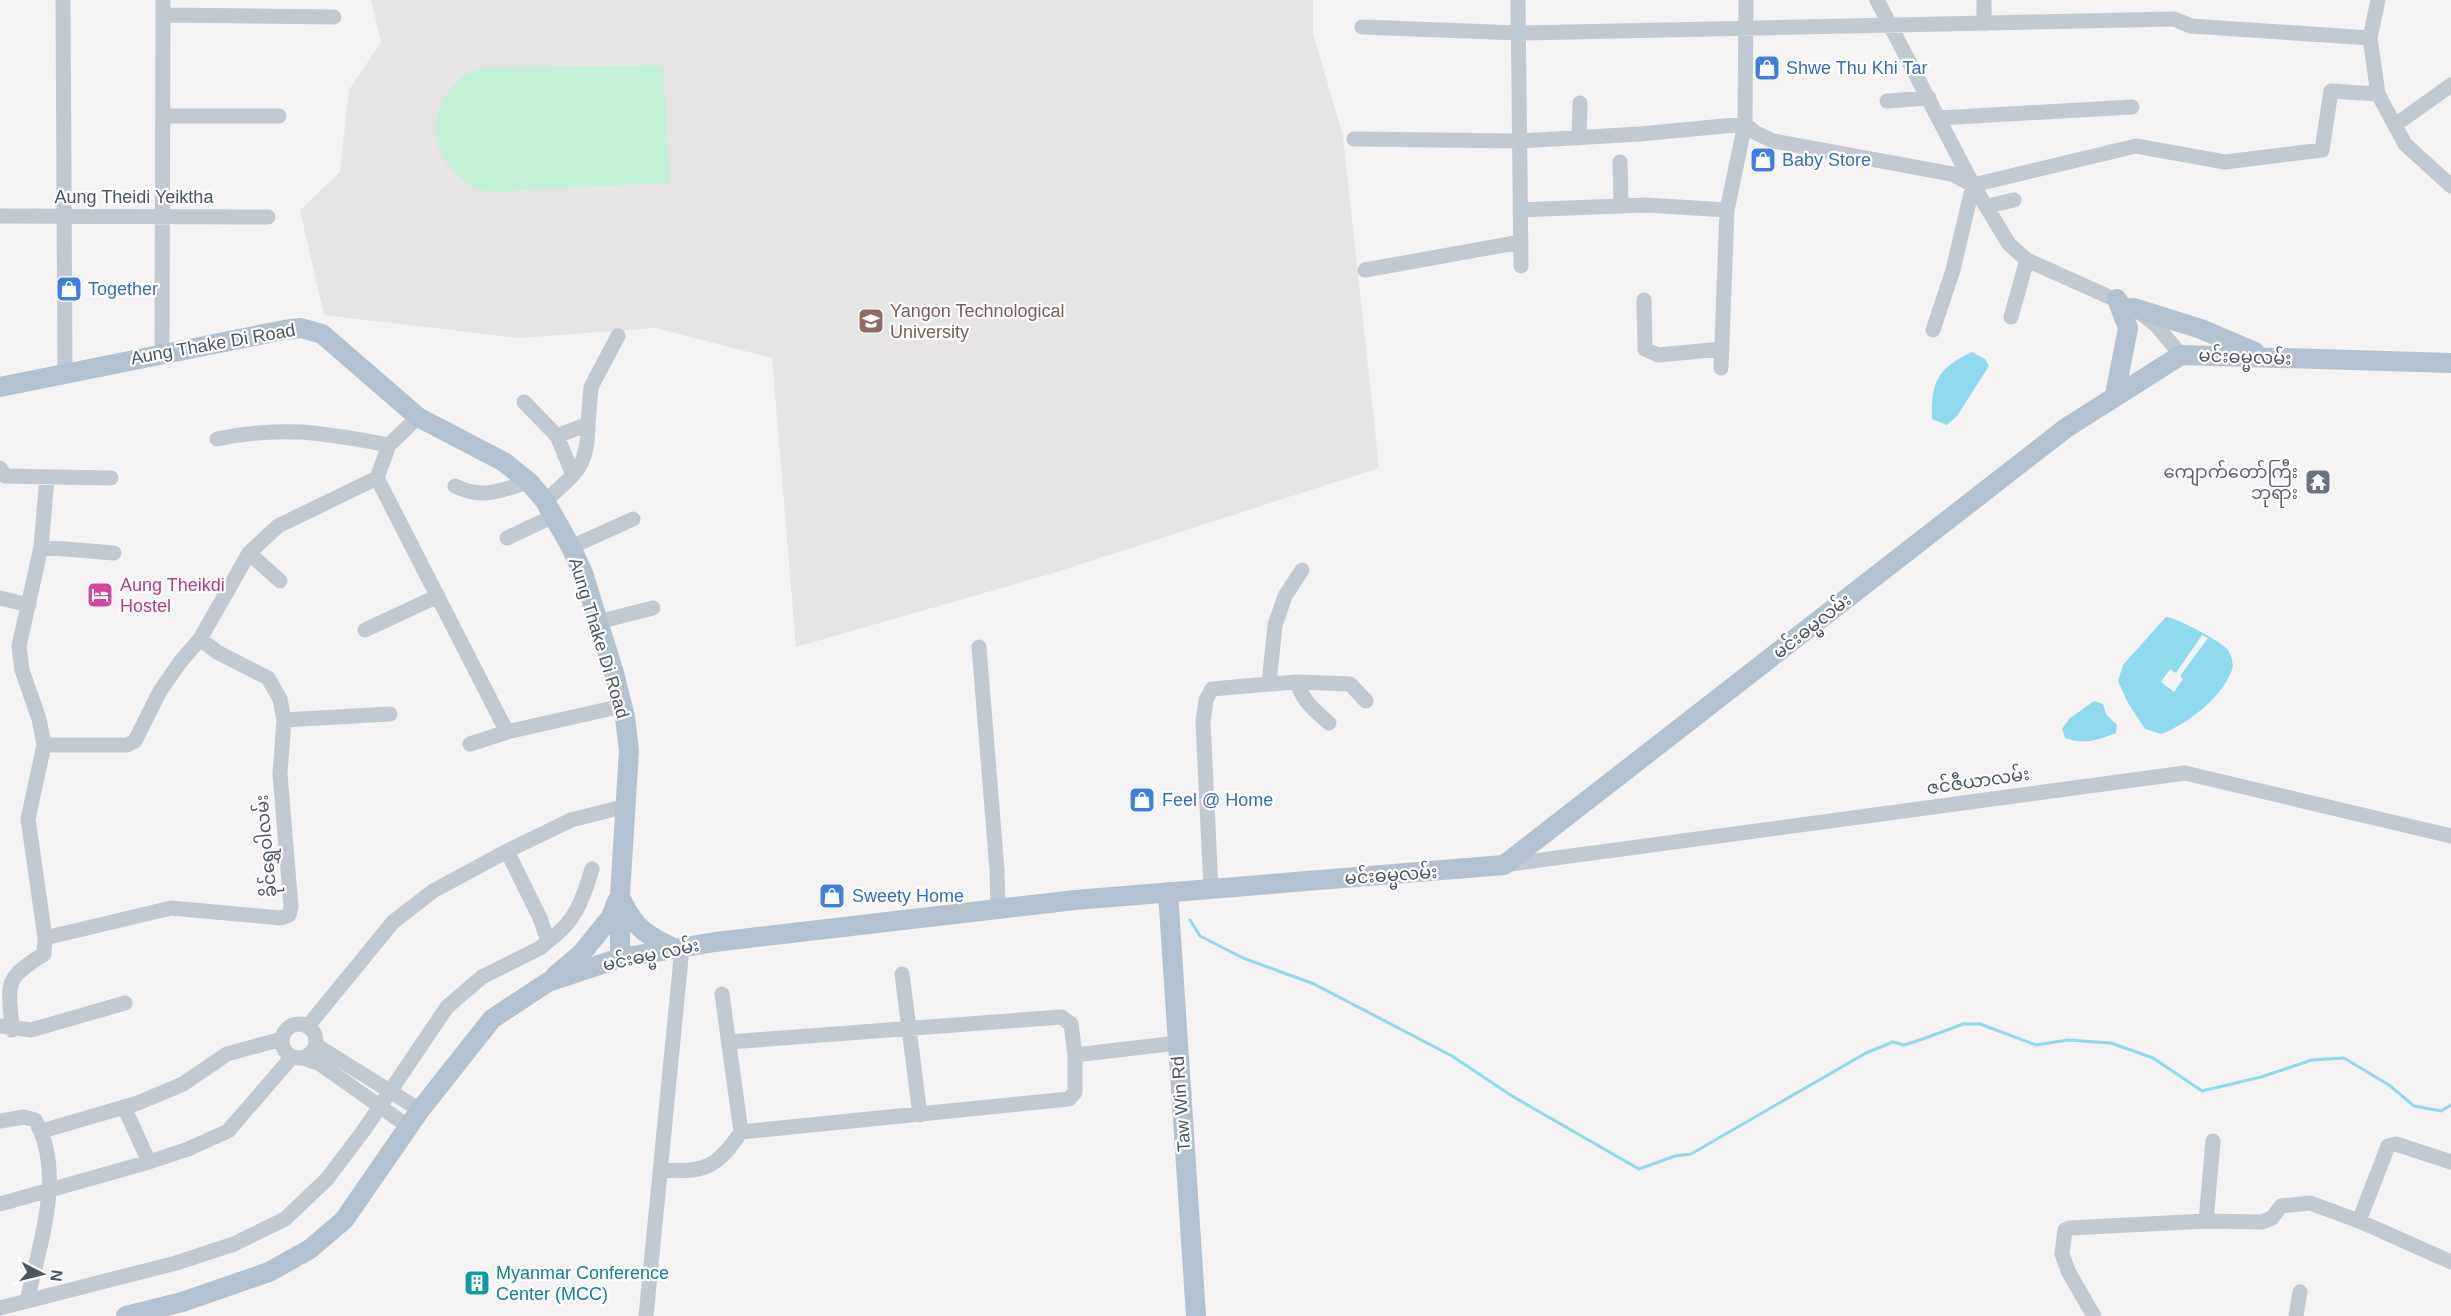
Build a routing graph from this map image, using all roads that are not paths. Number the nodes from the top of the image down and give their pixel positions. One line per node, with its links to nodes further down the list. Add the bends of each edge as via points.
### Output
1 (63, 0): 38 (street)
2 (1518, 0): 13 (street)
3 (1746, 0): 12 (street)
4 (1877, 0): 10 (street)
5 (1984, 0): 9 (street)
6 (2378, 0): 14 (street)
7 (163, 8): 8 (street); 21 (street)
8 (334, 17)
9 (1984, 24): 10 (street); 14 (street, via 2174,19 2191,26)
10 (1889, 25): 12 (street); 17 (street)
11 (1362, 27): 13 (street)
12 (1747, 27): 13 (street); 24 (street)
13 (1519, 33): 28 (street)
14 (2370, 38): 16 (street)
15 (2451, 85): 25 (street)
16 (2378, 94): 25 (street); 30 (street, via 2331,91 2322,150 2225,162 2136,146)
17 (1929, 98): 18 (street); 23 (street)
18 (1887, 101)
19 (1580, 103): 26 (street)
20 (2132, 107): 23 (street)
21 (163, 116): 22 (street); 39 (street)
22 (279, 116)
23 (1939, 118): 30 (street)
24 (1745, 124): 26 (street); 30 (street, via 1773,141 1952,174); 36 (street)
25 (2395, 125): 31 (street, via 2405,144)
26 (1580, 137): 28 (street)
27 (1354, 139): 28 (street)
28 (1519, 141): 35 (street)
29 (1620, 162): 33 (street)
30 (1973, 185): 34 (street); 48 (street, via 1953,270)
31 (2451, 186)
32 (2014, 200): 34 (street)
33 (1621, 206): 35 (street); 36 (street)
34 (1988, 206): 42 (street, via 2009,244)
35 (1520, 210): 41 (street)
36 (1727, 210): 50 (street)
37 (0, 216): 38 (street, Aung Theidi Yeiktha)
38 (63, 216): 39 (street, Aung Theidi Yeiktha); 56 (street)
39 (163, 217): 40 (street, Aung Theidi Yeiktha); 51 (street)
40 (268, 217)
41 (1521, 242): 43 (street); 44 (street)
42 (2027, 260): 46 (street); 47 (street)
43 (1521, 266)
44 (1365, 270)
45 (1644, 300): 50 (street, via 1645,349 1658,355)
46 (2126, 303): 52 (street, via 2156,325); 53 (main road); 58 (main road, via 2128,328)
47 (2012, 316)
48 (1933, 330)
49 (618, 336): 61 (street, via 591,387)
50 (1722, 349): 55 (street)
51 (162, 352): 56 (main road, Aung Thake Di Road); 60 (main road, Aung Thake Di Road, via 284,330 312,330 322,334)
52 (2181, 355): 53 (main road, မင်းဓမ္မလမ်း); 58 (main road, မင်းဓမ္မလမ်း)
53 (2263, 356): 54 (main road, မင်းဓမ္မလမ်း)
54 (2451, 363)
55 (1721, 368)
56 (65, 372): 57 (main road, Aung Thake Di Road)
57 (0, 387)
58 (2115, 395): 102 (main road, မင်းဓမ္မလမ်း, via 1958,511)
59 (524, 402): 62 (street)
60 (418, 417): 64 (street); 70 (main road, Aung Thake Di Road, via 504,462)
61 (588, 424): 62 (street); 66 (street, via 588,449)
62 (556, 436): 66 (street)
63 (217, 439): 64 (street, via 286,430)
64 (389, 445): 69 (street)
65 (2, 472): 67 (street)
66 (573, 475): 72 (street)
67 (47, 478): 68 (street); 75 (street)
68 (111, 478)
69 (377, 478): 78 (street, via 278,526); 81 (street)
70 (529, 482): 71 (street, via 484,495); 72 (main road, Aung Thake Di Road)
71 (455, 486)
72 (549, 509): 74 (street); 76 (main road, Aung Thake Di Road)
73 (633, 519): 76 (street)
74 (507, 538)
75 (41, 546): 77 (street); 83 (street)
76 (571, 547): 85 (main road, Aung Thake Di Road)
77 (114, 553)
78 (249, 553): 80 (street); 87 (street)
79 (1302, 570): 90 (street, via 1285,596 1275,625)
80 (280, 581)
81 (438, 596): 86 (street); 96 (street)
82 (0, 598): 83 (street)
83 (29, 605): 98 (street, via 19,646)
84 (653, 608): 85 (street)
85 (598, 622): 92 (main road, Aung Thake Di Road)
86 (365, 630)
87 (200, 639): 94 (street, ခိုင်ရွှေဝါလမ်း, via 268,678 280,699); 98 (street, via 160,692 135,741 127,745)
88 (979, 647): 107 (street)
89 (1298, 682): 90 (street); 91 (street, via 1350,684); 95 (street, via 1314,710)
90 (1269, 684): 104 (street, via 1212,689 1206,700 1203,722)
91 (1366, 700)
92 (622, 706): 96 (street); 99 (main road, Aung Thake Di Road, via 629,751)
93 (390, 714): 94 (street)
94 (284, 720): 108 (street, ခိုင်ရွှေဝါလမ်း, via 280,774 289,915 281,918 171,908)
95 (1329, 723)
96 (507, 732): 97 (street)
97 (470, 744)
98 (44, 745): 108 (street, via 28,819)
99 (626, 806): 101 (street, via 572,820); 106 (main road, Aung Thake Di Road)
100 (2451, 836): 102 (street, ဇင်ဇီယာလမ်း, via 2185,773)
101 (507, 850): 109 (street); 116 (street, via 433,891 393,922)
102 (1504, 866): 104 (main road, မင်းဓမ္မလမ်း)
103 (592, 869): 109 (street, via 583,898 569,922)
104 (1211, 888): 105 (main road, မင်းဓမ္မလမ်း)
105 (1168, 892): 107 (main road, မင်းဓမ္မ လမ်း); 121 (main road, Taw Win Rd)
106 (620, 895): 110 (main road, via 644,934); 111 (main road, Aung Thake Di Road); 113 (main road, via 610,917 581,954)
107 (998, 909): 110 (main road, မင်းဓမ္မ လမ်း)
108 (45, 938): 117 (street, via 44,954 17,971 9,983)
109 (548, 941): 125 (street, via 482,977 447,1007)
110 (678, 948): 111 (main road, မင်းဓမ္မ လမ်း); 135 (street)
111 (620, 958): 113 (main road, မင်းဓမ္မ လမ်း)
112 (902, 974): 118 (street)
113 (548, 982): 128 (main road, မင်းဓမ္မ လမ်း, via 492,1019)
114 (722, 994): 120 (street)
115 (125, 1003): 117 (street, via 31,1030)
116 (308, 1026): 119 (street, via 291,1025); 122 (street)
117 (6, 1028)
118 (910, 1030): 120 (street); 123 (street, via 1061,1017 1071,1024); 127 (street)
119 (282, 1039): 124 (street, via 286,1054); 126 (street, via 227,1054 183,1084)
120 (729, 1042): 131 (street)
121 (1177, 1043): 123 (street); 146 (main road, Taw Win Rd)
122 (316, 1045): 124 (street, via 313,1051); 125 (street)
123 (1075, 1055): 127 (street, via 1076,1092 1068,1099)
124 (298, 1058): 125 (street, via 320,1064); 133 (street, via 228,1131)
125 (384, 1097): 128 (street); 142 (street, via 327,1179 285,1219 234,1244 176,1263)
126 (124, 1107): 130 (street); 133 (street)
127 (920, 1115): 131 (street)
128 (414, 1118): 144 (main road, မင်းဓမ္မ လမ်း, via 344,1220 310,1249 269,1272 182,1302)
129 (0, 1121): 130 (street, via 35,1120)
130 (42, 1131): 136 (street)
131 (741, 1132): 135 (street, via 726,1155 705,1167 687,1172)
132 (2213, 1141): 138 (street)
133 (149, 1162): 136 (street)
134 (2451, 1162): 139 (street, via 2396,1144 2388,1146)
135 (662, 1170): 145 (street)
136 (52, 1189): 137 (street); 142 (street)
137 (0, 1204)
138 (2206, 1221): 139 (street, via 2262,1222 2272,1218 2281,1206 2296,1202 2310,1203); 147 (street, via 2065,1230 2062,1254)
139 (2359, 1221): 140 (street)
140 (2451, 1262)
141 (2300, 1292): 148 (street)
142 (27, 1301): 143 (street)
143 (0, 1308)
144 (126, 1316)
145 (646, 1316)
146 (1196, 1316)
147 (2094, 1316)
148 (2296, 1316)

